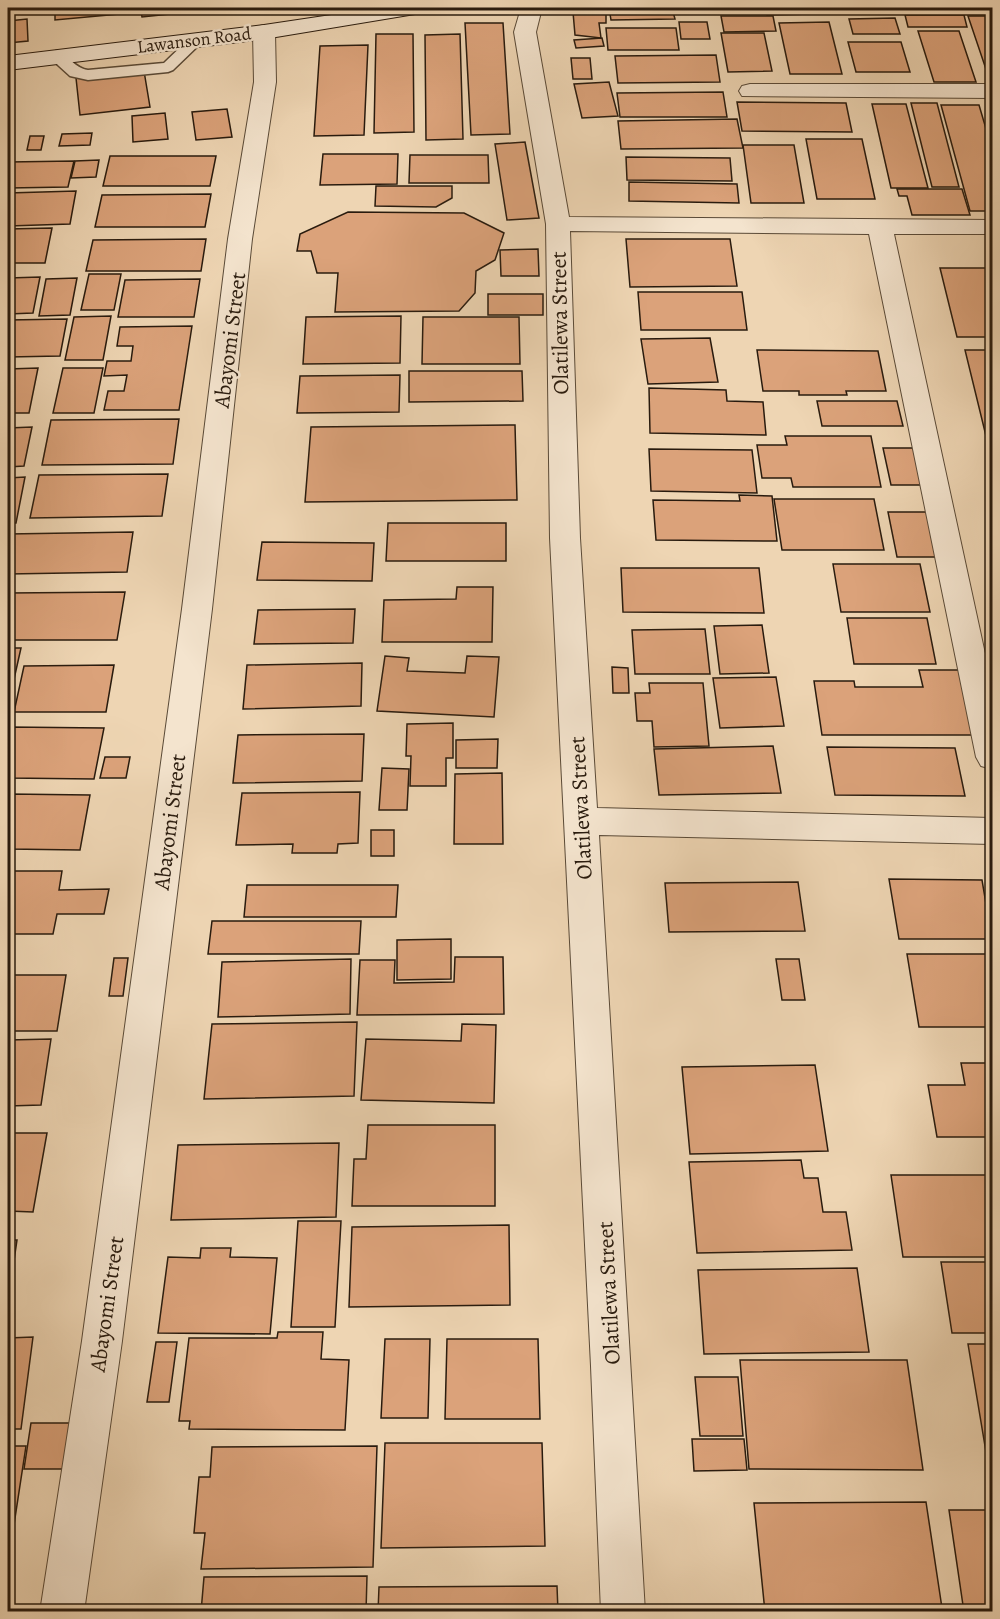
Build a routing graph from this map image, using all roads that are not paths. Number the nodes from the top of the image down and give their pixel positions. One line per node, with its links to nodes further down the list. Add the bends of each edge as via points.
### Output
1 (308, 8): 5 (street, Lawanson Road)
2 (415, 8): 4 (street, Lawanson Road)
3 (531, 8): 9 (street, Olatilewa Street, via 525,32)
4 (264, 32): 6 (street, Lawanson Road); 15 (street, Abayomi Street, via 265,82 240,239 196,621 102,1341)
5 (8, 46)
6 (8, 63)
7 (750, 91): 8 (street)
8 (993, 91)
9 (558, 224): 10 (street); 13 (street, Olatilewa Street, via 565,538)
10 (880, 226): 11 (street); 12 (street)
11 (993, 227)
12 (993, 757)
13 (581, 821): 14 (street); 16 (street, Olatilewa Street)
14 (993, 831)
15 (62, 1611)
16 (623, 1611)

